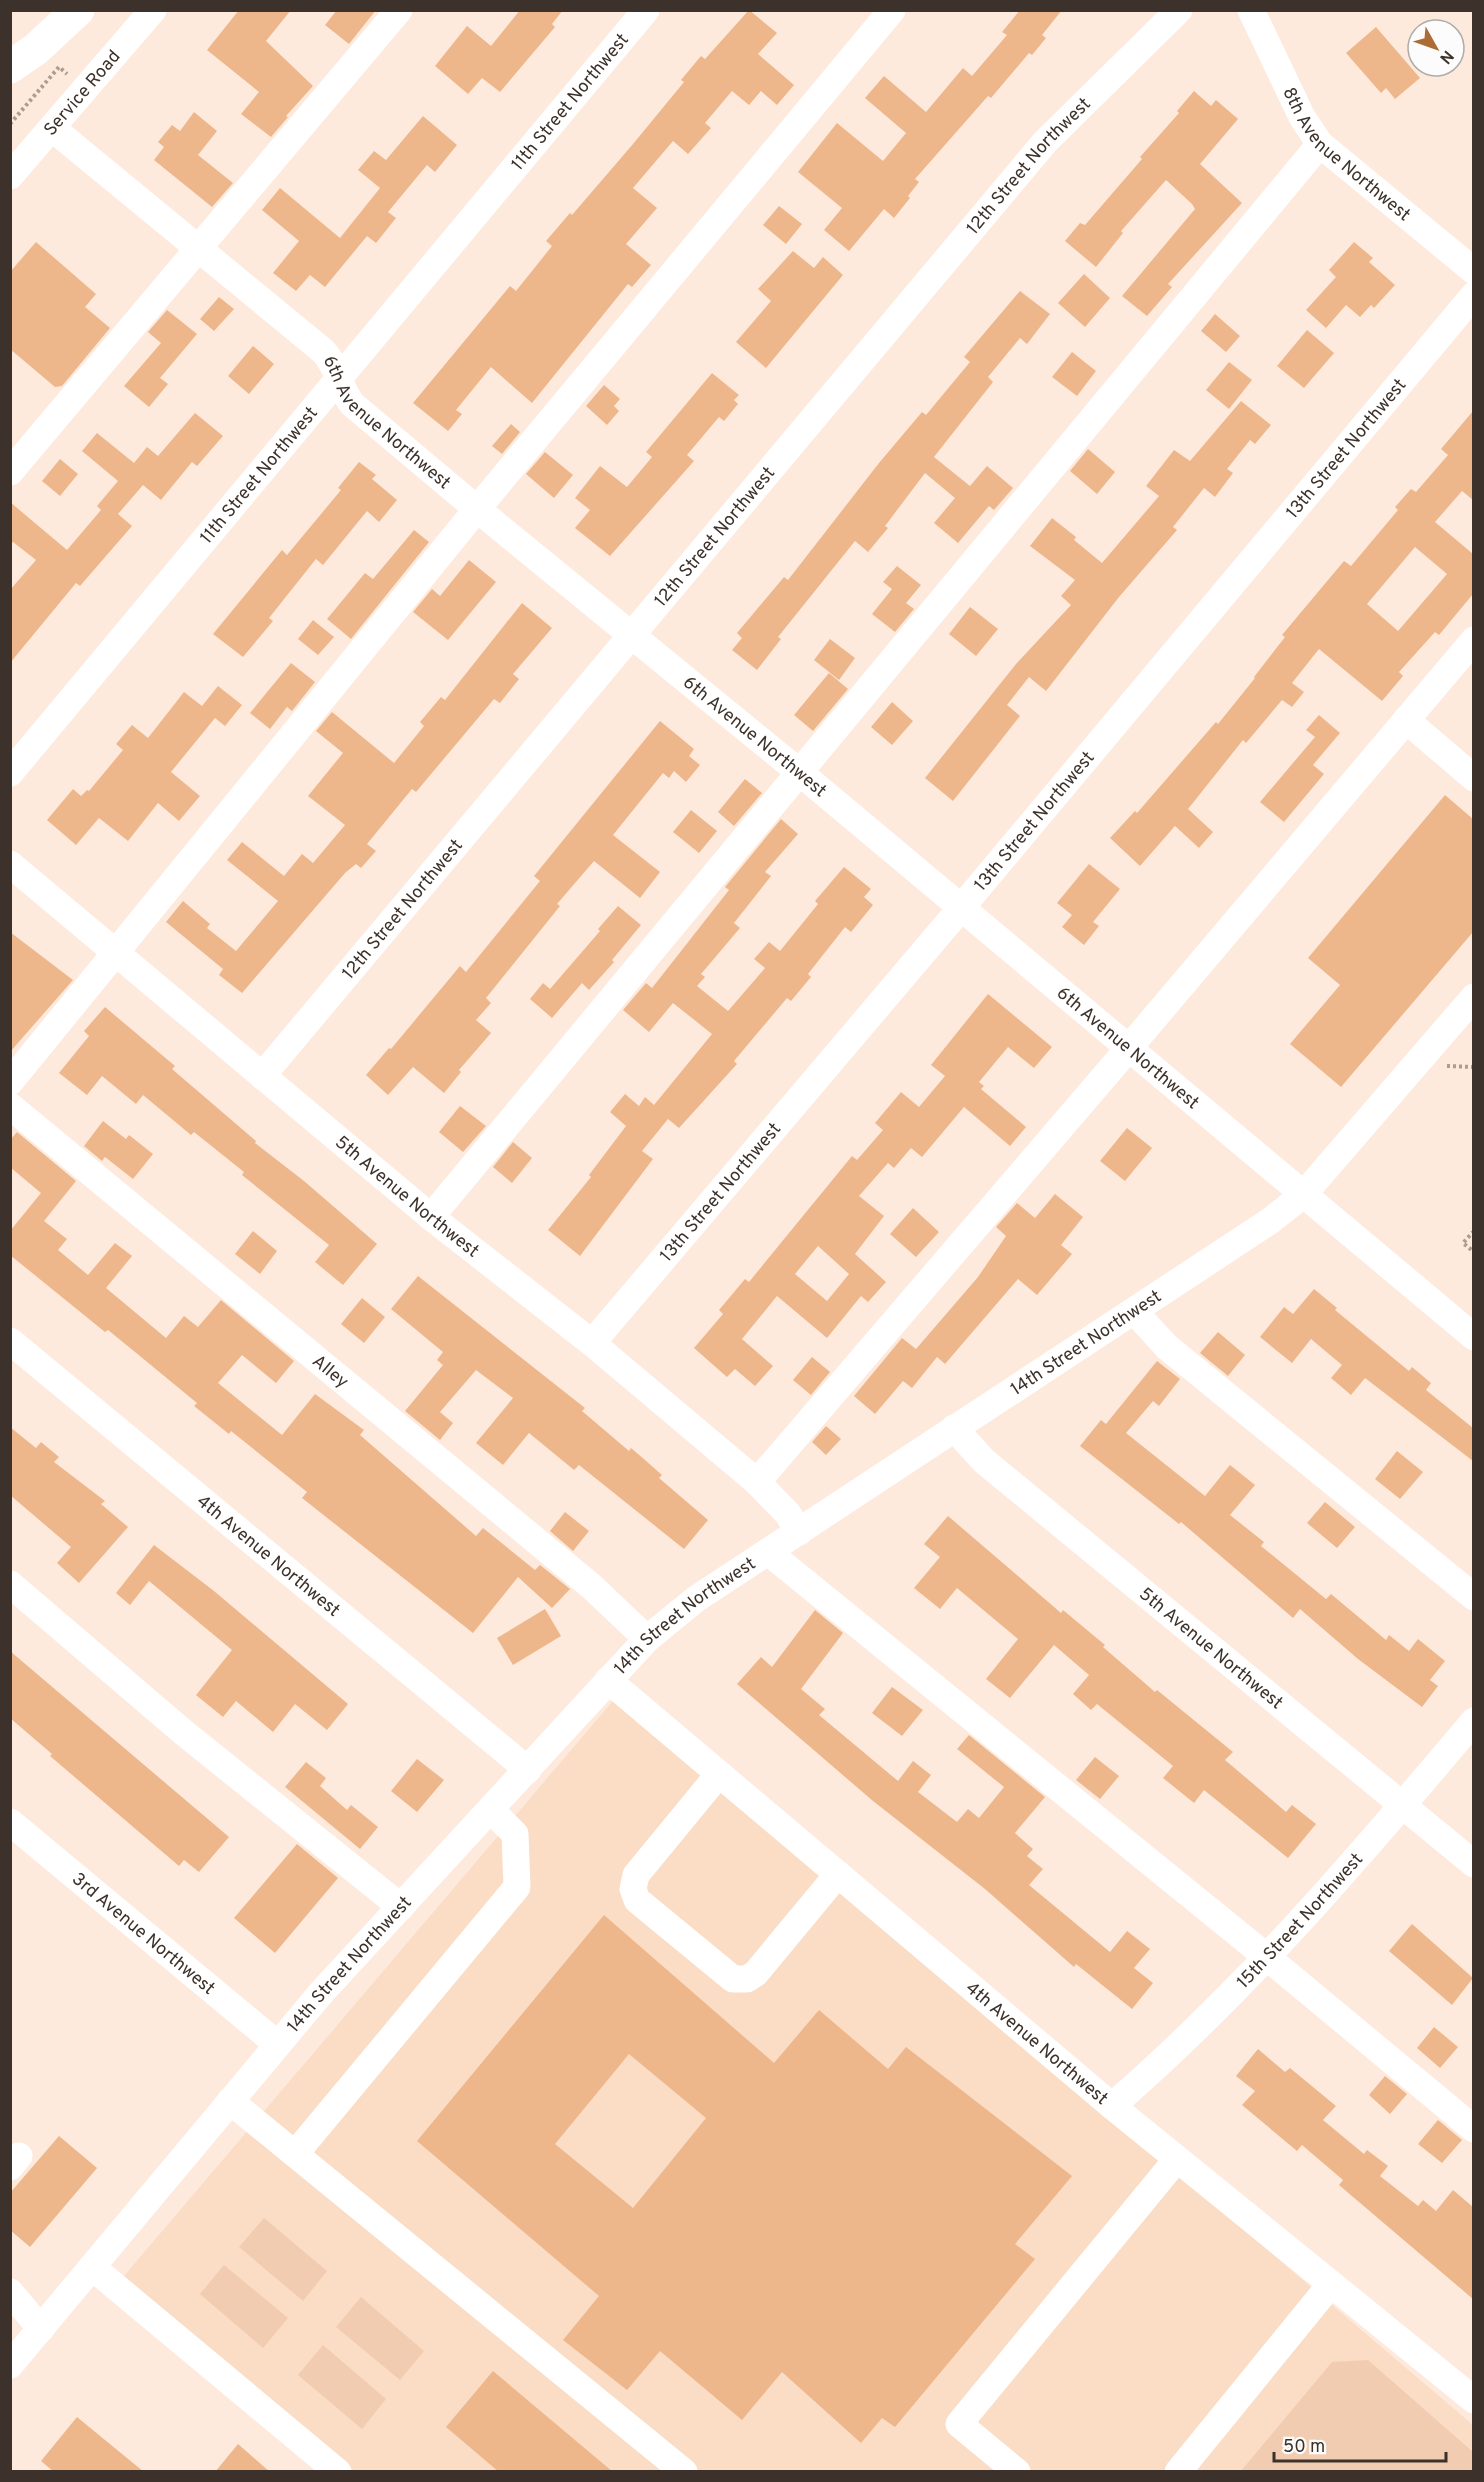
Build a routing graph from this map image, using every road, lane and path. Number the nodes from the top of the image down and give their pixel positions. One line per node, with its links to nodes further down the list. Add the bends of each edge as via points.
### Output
1 (56, 10): 9 (highway)
2 (78, 10): 9 (highway, via 36,49)
3 (153, 10): 12 (street, Service Road)
4 (399, 10): 15 (street)
5 (646, 10): 18 (street, 11th Street Northwest)
6 (892, 10): 20 (street)
7 (1179, 10): 21 (street, 12th Street Northwest, via 1045,142)
8 (1251, 10): 13 (street, 8th Avenue Northwest, via 1302,117)
9 (10, 66)
10 (67, 74): 11 (path, via 59,67)
11 (10, 124)
12 (52, 128): 14 (street, Service Road); 15 (street, 6th Avenue Northwest)
13 (1320, 144): 16 (street, 8th Avenue Northwest); 24 (street)
14 (10, 176)
15 (199, 250): 18 (street, 6th Avenue Northwest, via 323,351); 19 (street)
16 (1473, 271)
17 (1473, 295): 28 (street, 13th Street Northwest)
18 (339, 378): 20 (street, 6th Avenue Northwest, via 352,404); 25 (street, 11th Street Northwest)
19 (10, 472)
20 (477, 509): 21 (street, 6th Avenue Northwest); 29 (street)
21 (632, 636): 24 (street, 6th Avenue Northwest); 34 (street, 12th Street Northwest)
22 (1473, 640): 23 (street)
23 (1406, 720): 26 (street); 31 (street)
24 (798, 771): 28 (street, 6th Avenue Northwest); 38 (street)
25 (10, 773)
26 (1473, 778)
27 (10, 864): 29 (street, 5th Avenue Northwest)
28 (961, 908): 31 (street, 6th Avenue Northwest); 44 (street, 13th Street Northwest)
29 (115, 954): 34 (street, 5th Avenue Northwest); 35 (street)
30 (1473, 997): 37 (street, 14th Street Northwest)
31 (1128, 1049): 37 (street, 6th Avenue Northwest); 46 (street)
32 (1440, 1066): 33 (path)
33 (1473, 1067)
34 (262, 1076): 38 (street, 5th Avenue Northwest)
35 (10, 1082)
36 (10, 1106): 51 (street, Alley, via 591,1586)
37 (1303, 1195): 41 (street, 14th Street Northwest); 42 (street, 6th Avenue Northwest)
38 (431, 1216): 44 (street, 5th Avenue Northwest)
39 (1473, 1231): 40 (path, via 1463,1244)
40 (1473, 1252)
41 (1134, 1311): 45 (street, 14th Street Northwest); 50 (street, via 1167,1347)
42 (1473, 1337)
43 (10, 1341): 54 (street, 4th Avenue Northwest)
44 (592, 1343): 46 (street, 5th Avenue Northwest)
45 (954, 1428): 47 (street, 14th Street Northwest); 56 (street, 5th Avenue Northwest, via 984,1461)
46 (757, 1482): 47 (street, 5th Avenue Northwest, via 788,1514)
47 (799, 1532): 48 (street, 14th Street Northwest)
48 (768, 1552): 51 (street, 14th Street Northwest, via 696,1599); 62 (street)
49 (10, 1584): 61 (street, via 183,1732)
50 (1473, 1597)
51 (647, 1639): 52 (street, 14th Street Northwest)
52 (608, 1680): 54 (street, 14th Street Northwest); 55 (street, 4th Avenue Northwest)
53 (1473, 1721): 56 (street, 15th Street Northwest)
54 (528, 1770): 57 (street, 14th Street Northwest)
55 (719, 1774): 60 (street, 4th Avenue Northwest); 60 (street, via 636,1875 633,1889 637,1900 733,1979 747,1979)
56 (1403, 1805): 59 (street, 5th Avenue Northwest); 62 (street, 15th Street Northwest)
57 (491, 1810): 61 (street, 14th Street Northwest); 67 (street, via 515,1834 517,1887)
58 (10, 1822): 63 (street, 3rd Avenue Northwest)
59 (1473, 1864)
60 (838, 1874): 65 (street, 4th Avenue Northwest)
61 (401, 1907): 63 (street, 14th Street Northwest)
62 (1268, 1958): 65 (street, 15th Street Northwest); 66 (street)
63 (277, 2044): 64 (street, 14th Street Northwest)
64 (230, 2101): 67 (street); 69 (street, 14th Street Northwest)
65 (1112, 2106): 68 (street, 4th Avenue Northwest)
66 (1473, 2129)
67 (295, 2154): 76 (street)
68 (1177, 2159): 70 (street, 4th Avenue Northwest); 77 (street, via 959,2424)
69 (92, 2267): 72 (street, 14th Street Northwest); 75 (street)
70 (1331, 2284): 74 (street, 4th Avenue Northwest); 78 (street)
71 (10, 2292): 72 (street)
72 (41, 2329): 73 (street, 14th Street Northwest)
73 (10, 2365)
74 (1473, 2400)
75 (338, 2472)
76 (684, 2472)
77 (1017, 2472)
78 (1178, 2472)

